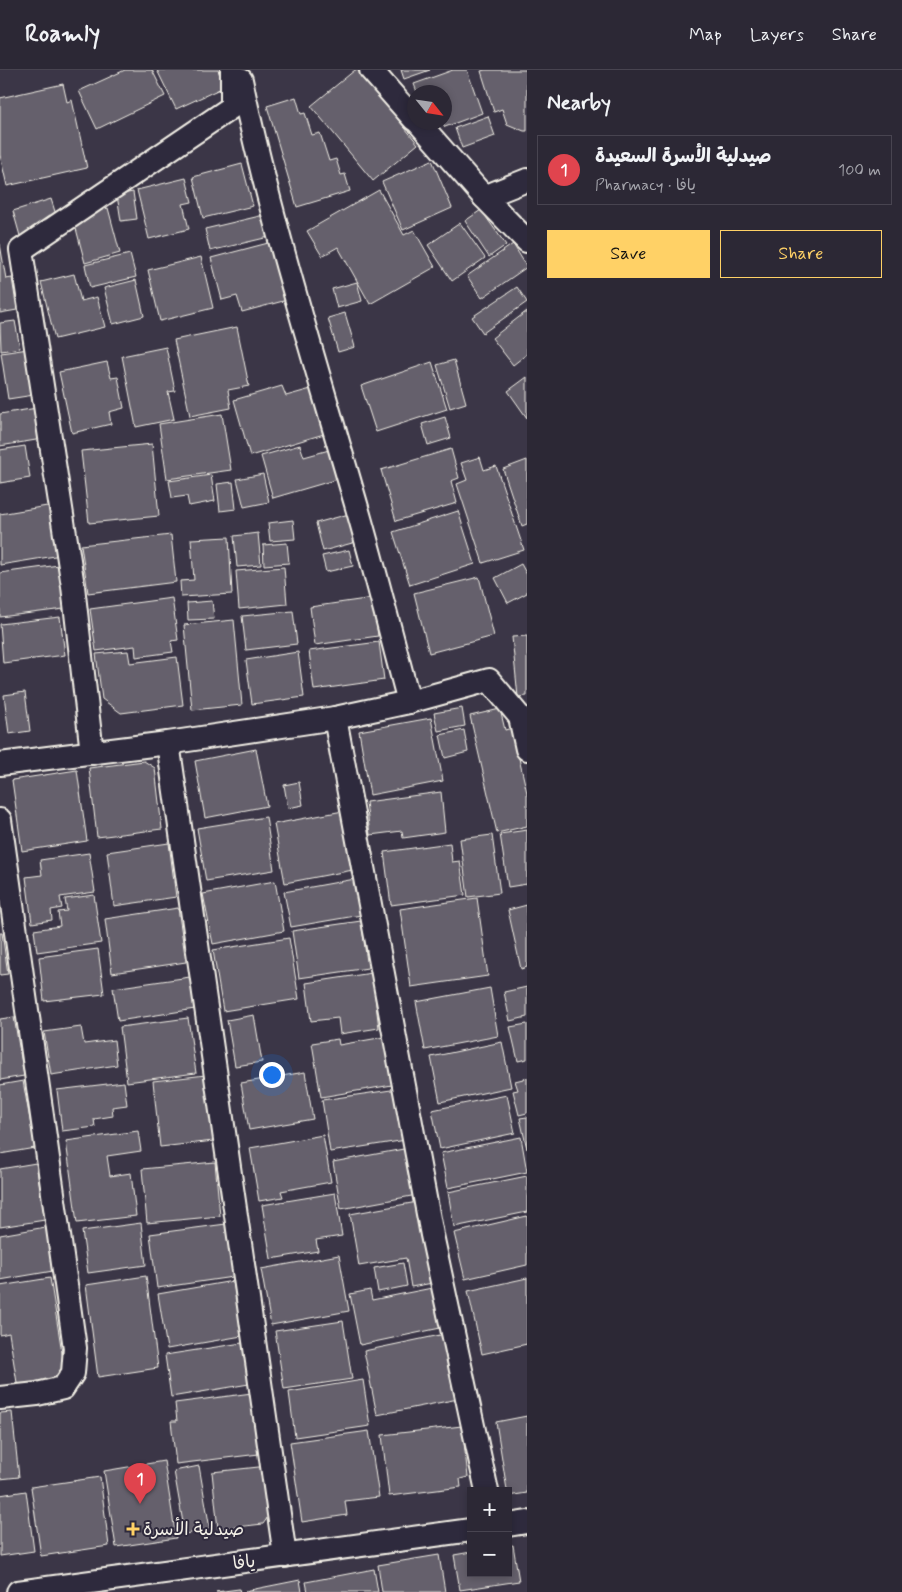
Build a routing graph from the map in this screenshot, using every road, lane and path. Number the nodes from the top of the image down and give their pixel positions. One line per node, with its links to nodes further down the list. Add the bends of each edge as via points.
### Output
1 (232, 70): 13 (street, via 232,107 21,250 74,586)
2 (239, 70): 9 (street, via 254,143 298,307)
3 (371, 70): 4 (street)
4 (407, 111)
5 (425, 130): 7 (street)
6 (527, 180): 7 (street)
7 (484, 197): 8 (street)
8 (527, 241)
9 (409, 702): 10 (street); 12 (street, via 489,680 520,717)
10 (335, 718): 11 (street); 17 (street, via 432,1235)
11 (168, 743): 13 (street); 21 (street)
12 (527, 748)
13 (92, 753): 14 (street)
14 (0, 764)
15 (0, 820): 16 (street, via 75,1348 73,1373 63,1388)
16 (0, 1398)
17 (486, 1487)
18 (527, 1522): 19 (street)
19 (512, 1524)
20 (467, 1531): 21 (street, يافا)
21 (286, 1556): 22 (street, يافا)
22 (18, 1592)

